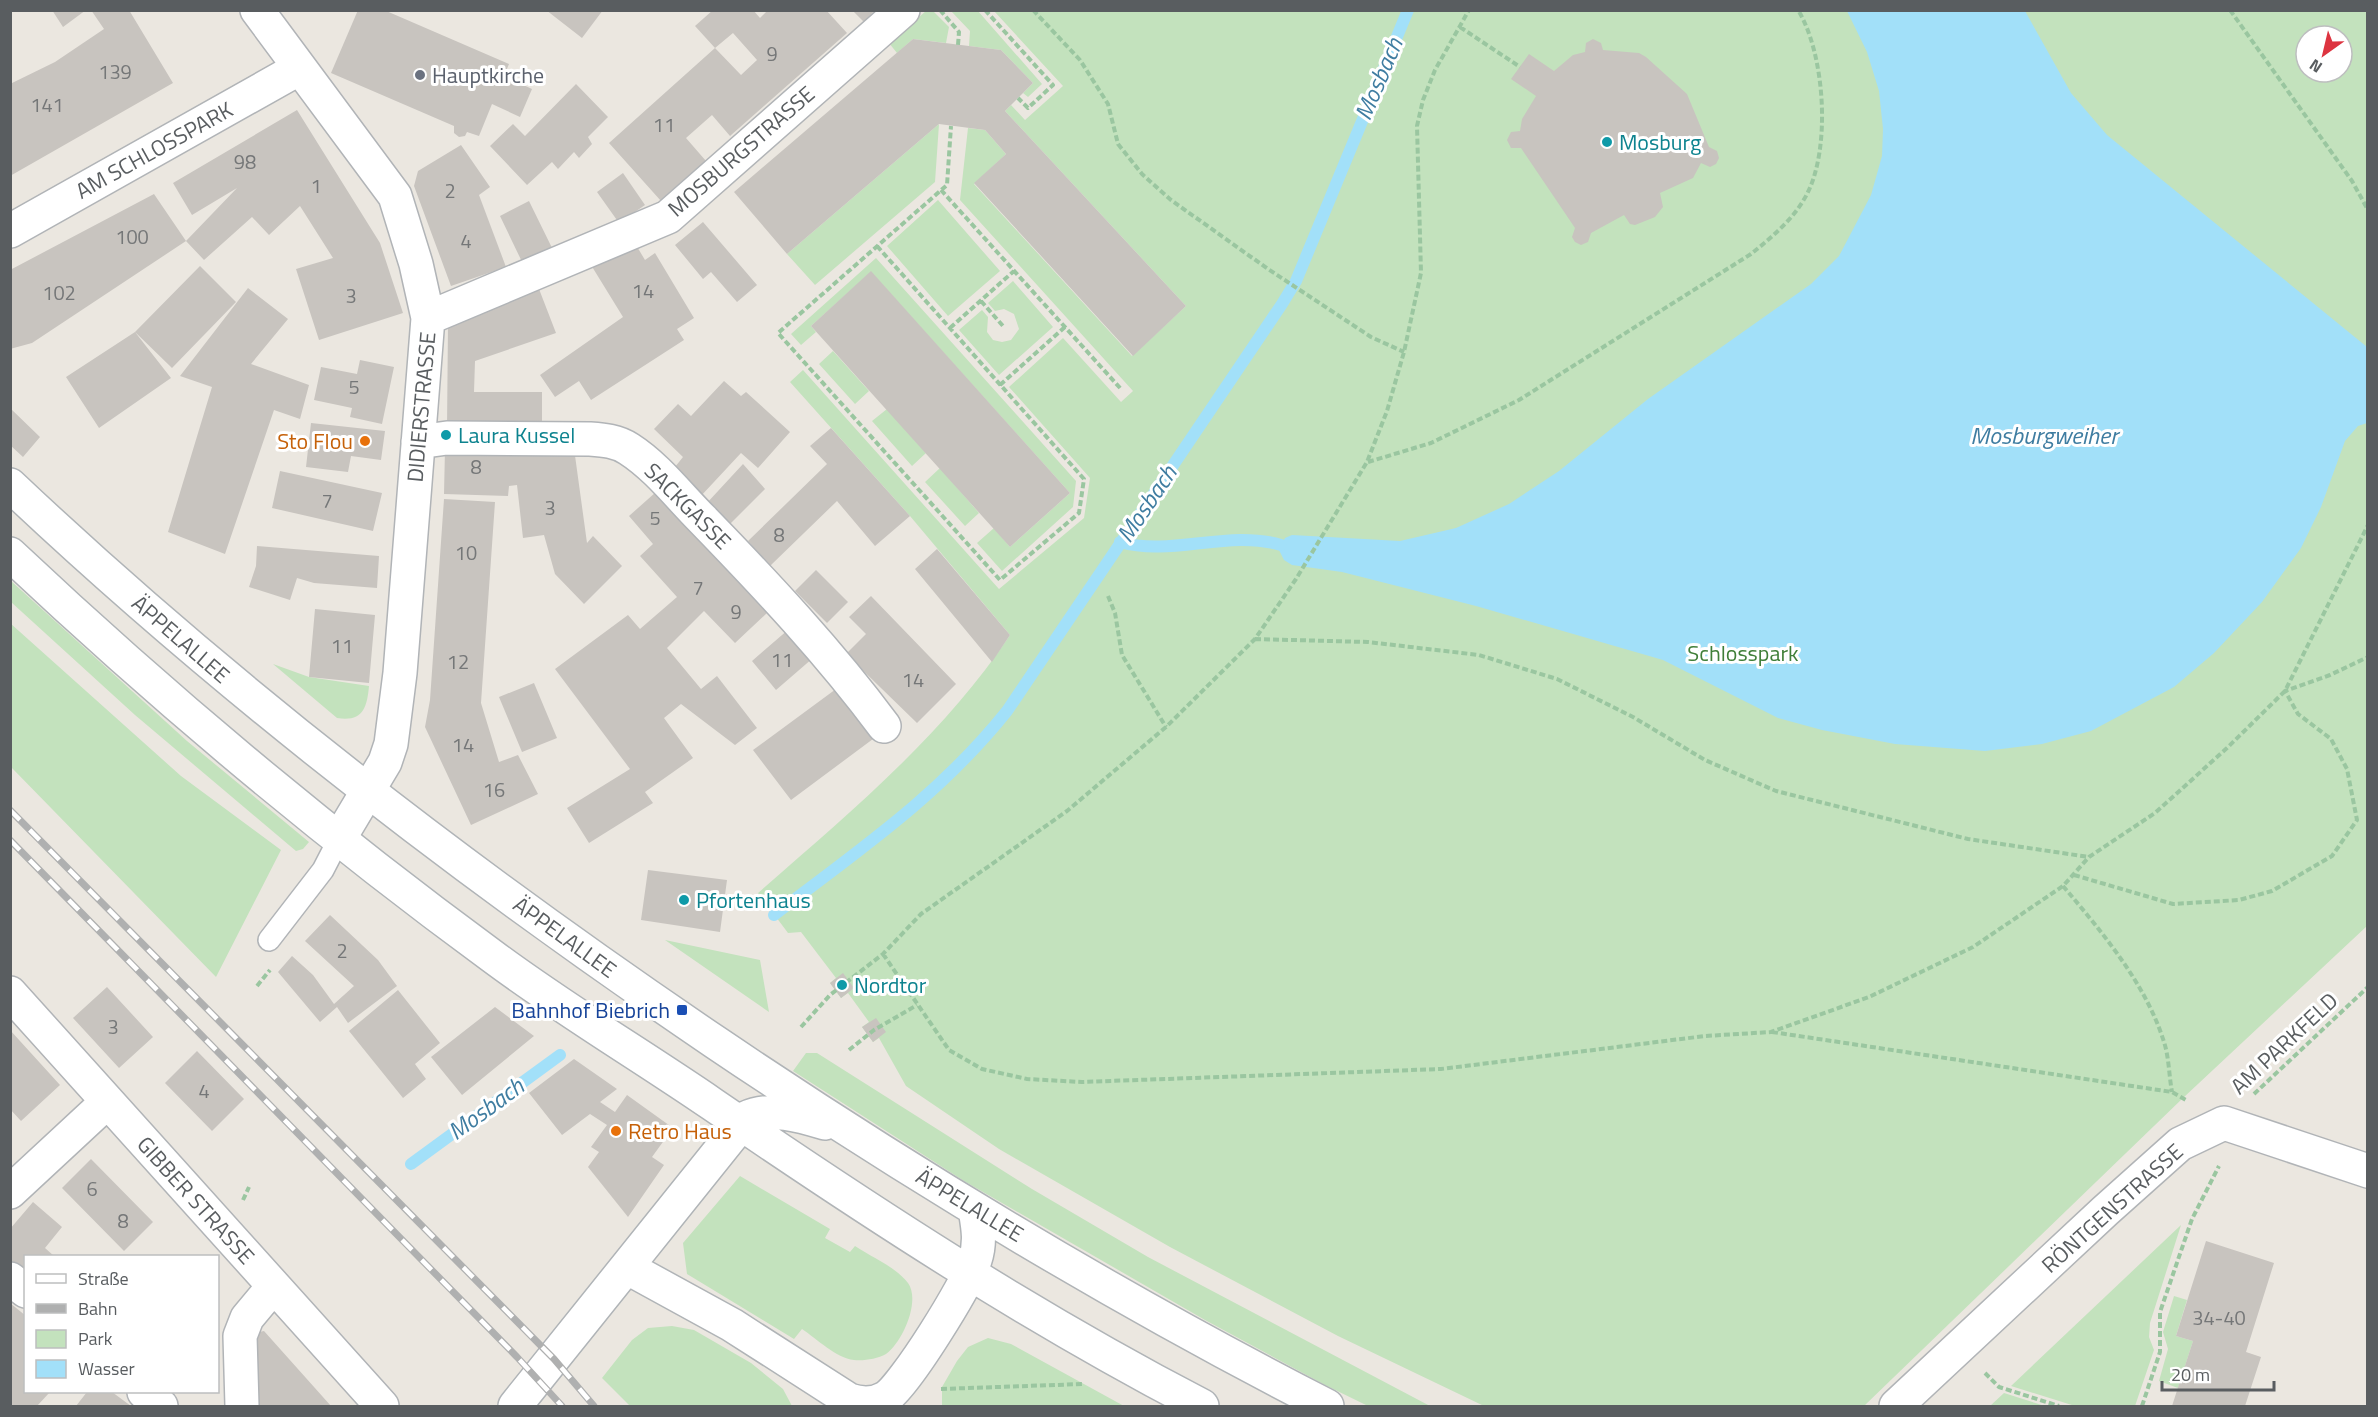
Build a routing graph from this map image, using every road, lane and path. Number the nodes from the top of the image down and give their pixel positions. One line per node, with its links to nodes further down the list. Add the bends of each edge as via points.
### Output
1 (257, 10): 14 (street, DIDIERSTRASSE)
2 (903, 10): 23 (street, MOSBURGSTRASSE, via 668,217)
3 (940, 10): 12 (path, via 959,33)
4 (985, 10): 15 (path, via 1053,85 1028,108)
5 (1033, 10): 27 (path, via 1080,60 1108,104 1118,144 1142,174 1171,200 1268,269 1371,337)
6 (1469, 10): 11 (path)
7 (1798, 10): 10 (path)
8 (1804, 10): 10 (path)
9 (2230, 10): 18 (path, via 2352,181)
10 (1802, 16): 31 (path, via 1817,58 1821,151 1807,194 1783,228 1751,254 1519,400 1431,443)
11 (1460, 27): 13 (path); 27 (path, via 1434,70 1417,126 1421,273)
12 (958, 45)
13 (1520, 67)
14 (298, 69): 19 (street, AM SCHLOSSPARK); 23 (street, DIDIERSTRASSE, via 395,196)
15 (1018, 98)
16 (951, 126): 17 (path, via 947,185)
17 (941, 190): 20 (path); 21 (path)
18 (2367, 210)
19 (10, 231)
20 (877, 246): 26 (path); 28 (path, via 778,333 1000,580 1078,513 1084,479)
21 (1014, 271): 22 (path); 25 (path)
22 (981, 301): 24 (path); 26 (path)
23 (428, 318): 30 (street, DIDIERSTRASSE)
24 (1003, 326)
25 (1065, 327): 28 (path); 29 (path)
26 (950, 328): 28 (path)
27 (1404, 352): 31 (path)
28 (1000, 385)
29 (1121, 389)
30 (418, 442): 39 (street, SACKGASSE, via 447,438 590,439 608,440 628,449 652,468 752,570 842,669); 41 (street, DIDIERSTRASSE, via 391,744)
31 (1367, 462): 36 (path)
32 (10, 485): 41 (street, ÄPPELALLEE, via 97,567 226,677)
33 (2367, 525): 38 (path)
34 (10, 554): 42 (street, via 194,721)
35 (1108, 596): 40 (path, via 1122,655)
36 (1255, 639): 40 (path); 43 (path, via 1368,642 1479,655 1557,680 1634,717 1706,760 1776,791 1968,839)
37 (2367, 657): 38 (path)
38 (2285, 691): 43 (path, via 2155,813); 44 (path, via 2298,714 2331,739 2347,769 2357,820 2332,856 2272,891 2239,900 2173,903)
39 (884, 726)
40 (1166, 727): 47 (path, via 1067,811 921,914)
41 (368, 790): 42 (street, DIDIERSTRASSE); 60 (street, ÄPPELALLEE, via 609,970)
42 (339, 839): 46 (lane, via 323,870); 58 (street, via 494,958)
43 (2089, 857): 44 (path)
44 (2074, 874): 45 (path)
45 (2063, 886): 54 (path, via 1973,947 1936,967 1869,997); 56 (path, via 2120,958 2150,1008 2164,1043)
46 (269, 940)
47 (883, 954): 52 (path); 53 (path, via 830,995)
48 (276, 963): 49 (path)
49 (256, 986)
50 (2367, 987): 59 (path, AM PARKFELD)
51 (10, 993): 57 (street, GIBBER STRASSE)
52 (917, 1005): 54 (path, via 949,1050 982,1069 1027,1079 1082,1083 1442,1069 1705,1036); 55 (path)
53 (801, 1027)
54 (1771, 1032): 56 (path)
55 (849, 1050)
56 (2172, 1092): 59 (path)
57 (107, 1102): 62 (street); 67 (street, GIBBER STRASSE)
58 (740, 1124): 60 (street, via 756,1113 770,1113 816,1120); 64 (street); 65 (street)
59 (2231, 1125): 61 (street); 69 (street, RÖNTGENSTRASSE, via 2180,1144); 81 (path, AM PARKFELD, via 2192,1219 2160,1312 2160,1352)
60 (850, 1131): 63 (street, ÄPPELALLEE)
61 (2367, 1171)
62 (10, 1192)
63 (975, 1209): 65 (street, via 978,1244); 78 (street, ÄPPELALLEE, via 1100,1283)
64 (628, 1268): 65 (street, via 732,1325 829,1388 861,1404 886,1398 906,1377); 76 (street)
65 (969, 1275): 77 (street)
66 (10, 1279): 68 (street)
67 (273, 1287): 74 (street, via 247,1318 240,1336); 75 (street, GIBBER STRASSE)
68 (24, 1290)
69 (1959, 1347): 79 (street, RÖNTGENSTRASSE); 80 (path, via 1999,1387)
70 (1090, 1383): 71 (path)
71 (936, 1390)
72 (145, 1393): 73 (street)
73 (161, 1406)
74 (242, 1407)
75 (382, 1407)
76 (515, 1407)
77 (1202, 1407)
78 (1327, 1407)
79 (1896, 1407)
80 (2059, 1407)
81 (2142, 1407)

